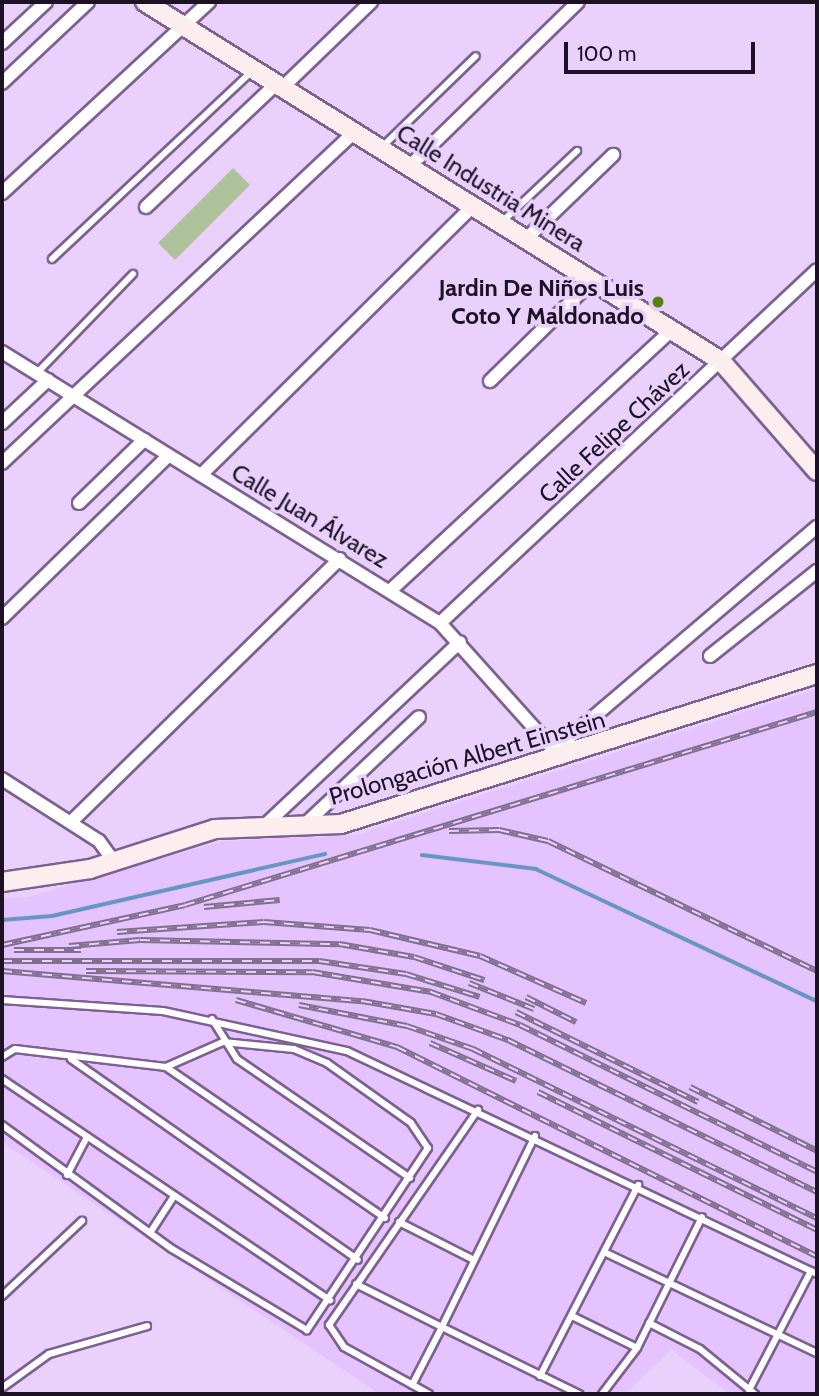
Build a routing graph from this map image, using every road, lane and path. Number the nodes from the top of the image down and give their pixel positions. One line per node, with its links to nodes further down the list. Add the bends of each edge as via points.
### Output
1 (46, 2): 8 (street)
2 (88, 2): 11 (street)
3 (145, 2): 7 (main road, Calle Industria Minera)
4 (209, 2): 7 (street)
5 (371, 2): 12 (street)
6 (578, 2): 17 (street)
7 (185, 25): 10 (main road, Calle Industria Minera); 18 (street)
8 (2, 43)
9 (476, 56): 14 (lane)
10 (254, 69): 12 (main road, Calle Industria Minera); 23 (lane)
11 (2, 83)
12 (279, 86): 13 (main road, Calle Industria Minera); 20 (street)
13 (354, 132): 14 (main road, Calle Industria Minera); 32 (street)
14 (381, 148): 17 (main road, Calle Industria Minera)
15 (577, 151): 21 (lane)
16 (613, 155): 22 (street)
17 (411, 164): 19 (main road, Calle Industria Minera)
18 (2, 193)
19 (473, 205): 21 (main road, Calle Industria Minera); 38 (street)
20 (146, 207)
21 (501, 222): 22 (main road, Calle Industria Minera)
22 (527, 238): 26 (main road, Calle Industria Minera)
23 (52, 259)
24 (817, 271): 29 (street, Calle Felipe Chávez)
25 (133, 274): 30 (lane)
26 (592, 281): 27 (main road, Calle Industria Minera); 31 (street)
27 (673, 329): 29 (main road, Calle Industria Minera); 43 (street)
28 (2, 352): 30 (street, Calle Juan Álvarez)
29 (721, 361): 37 (main road, Calle Industria Minera); 45 (street, Calle Felipe Chávez)
30 (43, 377): 32 (street, Calle Juan Álvarez); 33 (street)
31 (490, 381)
32 (72, 396): 34 (street, Calle Juan Álvarez); 36 (street)
33 (2, 424)
34 (144, 440): 35 (street, Calle Juan Álvarez); 39 (street)
35 (168, 456): 38 (street, Calle Juan Álvarez); 44 (street)
36 (2, 463)
37 (817, 471)
38 (201, 475): 41 (street, Calle Juan Álvarez)
39 (79, 503)
40 (817, 527): 50 (street)
41 (340, 559): 43 (street, Calle Juan Álvarez); 52 (street)
42 (817, 571): 47 (street)
43 (392, 589): 45 (street, Calle Juan Álvarez)
44 (2, 618)
45 (440, 623): 46 (street, Calle Juan Álvarez)
46 (460, 642): 50 (street, Calle Juan Álvarez); 54 (street)
47 (710, 656)
48 (817, 674): 50 (main road, Prolongación Albert Einstein)
49 (419, 717): 53 (street)
50 (559, 753): 53 (main road, Prolongación Albert Einstein, via 341,824)
51 (2, 779): 52 (street)
52 (71, 822): 55 (street, via 105,845)
53 (303, 826): 54 (main road, Prolongación Albert Einstein)
54 (263, 827): 55 (main road, Prolongación Albert Einstein, via 215,829)
55 (114, 862): 56 (main road, Prolongación Albert Einstein)
56 (2, 882)
57 (2, 1000): 58 (lane)
58 (212, 1019): 59 (lane); 64 (lane, via 347,1051)
59 (223, 1042): 62 (lane); 69 (lane, via 242,1063); 69 (lane, via 309,1054 411,1123 428,1148)
60 (2, 1057): 61 (lane, via 15,1049)
61 (70, 1058): 62 (lane); 78 (lane)
62 (166, 1068): 73 (lane)
63 (2, 1079): 67 (lane)
64 (478, 1110): 66 (lane); 75 (lane)
65 (2, 1125): 68 (lane)
66 (535, 1136): 70 (lane); 79 (lane)
67 (87, 1137): 68 (lane); 71 (lane)
68 (67, 1175): 76 (lane)
69 (410, 1178): 73 (lane)
70 (638, 1185): 72 (lane); 77 (lane)
71 (174, 1196): 76 (lane); 84 (lane)
72 (702, 1217): 80 (lane); 81 (lane)
73 (385, 1218): 78 (lane)
74 (82, 1221): 83 (lane)
75 (399, 1222): 79 (lane); 82 (lane)
76 (150, 1233): 84 (lane, via 304,1329 312,1328)
77 (604, 1252): 81 (lane); 85 (lane)
78 (358, 1260): 84 (lane)
79 (474, 1260): 88 (lane)
80 (814, 1272): 89 (lane)
81 (670, 1283): 86 (lane); 89 (lane)
82 (356, 1284): 88 (lane); 93 (lane, via 329,1325 331,1334)
83 (2, 1296)
84 (330, 1300)
85 (572, 1315): 90 (lane); 92 (lane)
86 (649, 1323): 90 (lane); 95 (lane, via 700,1349)
87 (147, 1326): 94 (lane, via 48,1354)
88 (442, 1327): 92 (lane); 93 (lane)
89 (778, 1336): 91 (lane); 95 (lane)
90 (637, 1348): 98 (lane)
91 (817, 1353)
92 (540, 1376): 97 (lane)
93 (412, 1385): 96 (lane)
94 (2, 1388)
95 (752, 1392)
96 (429, 1394)
97 (579, 1394)
98 (602, 1394)

